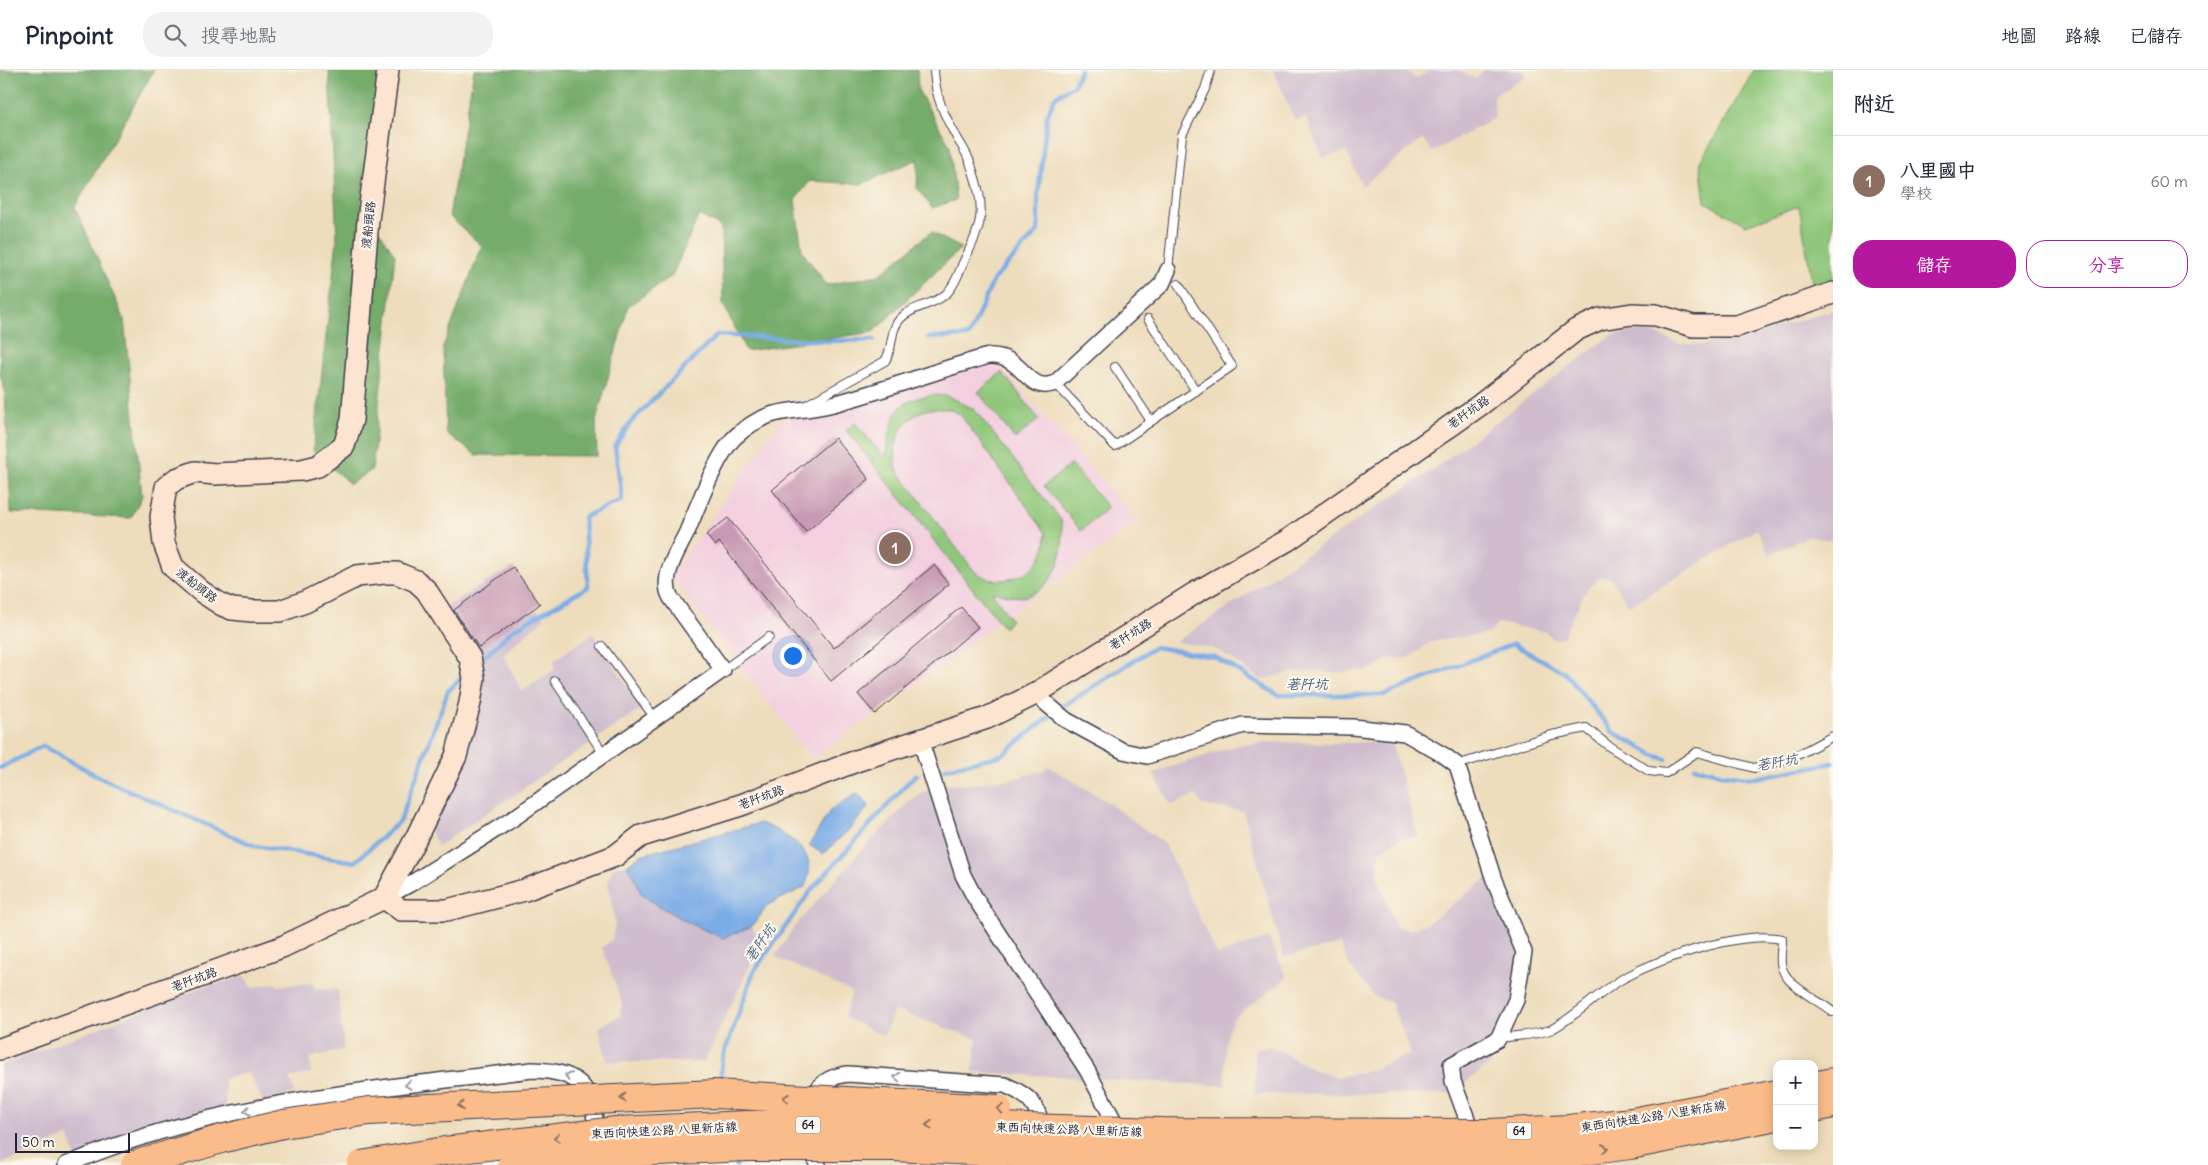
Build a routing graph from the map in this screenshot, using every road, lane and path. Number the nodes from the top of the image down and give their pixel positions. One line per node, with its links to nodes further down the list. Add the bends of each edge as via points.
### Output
1 (388, 70): 23 (street, 渡船頭路, via 368,220 352,420 344,446 318,466 302,470 195,472 166,486 161,517 164,543 173,567 202,592 232,608 280,611 357,576 398,573 416,580 426,590 472,668 470,703 456,756)
2 (934, 70): 11 (lane, via 935,90 942,111 971,163 981,200 977,235 947,293 900,319 885,361)
3 (1211, 70): 4 (lane, via 1182,135)
4 (1168, 270): 9 (street, via 1162,284)
5 (1178, 284): 10 (lane, via 1232,366)
6 (1833, 293): 17 (street, 荖阡坑路, via 1737,326 1693,326 1656,315 1632,314 1600,319 1576,330 1480,405 1296,534 1195,593)
7 (1148, 319): 10 (lane)
8 (1115, 367): 12 (lane)
9 (1055, 383): 11 (street, via 1040,385 1014,361 998,355 832,404); 12 (lane, via 1115,446)
10 (1196, 391): 12 (lane)
11 (798, 409): 15 (street, via 764,417 733,439 719,460 666,582 671,598)
12 (1151, 421)
13 (769, 637): 15 (lane)
14 (602, 646): 18 (lane)
15 (723, 670): 18 (street, 荖阡坑路)
16 (555, 681): 21 (lane)
17 (1041, 699): 20 (street, 荖阡坑路); 22 (street, via 1064,718 1123,751 1147,756 1243,726 1354,727 1405,733)
18 (655, 718): 21 (street, 荖阡坑路)
19 (1833, 736): 22 (lane, via 1792,758 1754,768 1697,752 1666,773 1649,771 1586,728 1552,735)
20 (920, 739): 23 (street, 荖阡坑路, via 741,805 641,836 615,856 525,890 447,910 401,910); 36 (street, via 962,875 1087,1070)
21 (604, 754): 23 (street, 荖阡坑路, via 507,823)
22 (1457, 765): 25 (street, via 1494,880 1524,952 1516,1000)
23 (384, 898): 26 (street, 荖阡坑路, via 282,946)
24 (1833, 1012): 25 (lane, via 1787,980 1780,964 1782,939 1772,937 1727,941 1679,955 1624,978 1551,1029)
25 (1498, 1038): 36 (street, via 1451,1065 1452,1081 1477,1146)
26 (0, 1049)
27 (1833, 1082): 28 (highway)
28 (1818, 1085)
29 (1773, 1095): 33 (highway, 東西向快速公路 八里新店線 / 64, bridge, via 1632,1122 1569,1129 1470,1133)
30 (1833, 1104): 31 (highway)
31 (1818, 1107)
32 (1773, 1117): 36 (highway, 東西向快速公路 八里新店線 / 64, one-way to 32, bridge, via 1371,1160 1494,1158 1569,1153 1630,1144)
33 (1258, 1132): 38 (highway, one-way to 38, bridge, via 1137,1117 715,1094 369,1111 283,1124); 39 (highway, 東西向快速公路 八里新店線 / 64, one-way to 39, bridge, via 894,1124 747,1125 616,1131 445,1151)
34 (811, 1135): 35 (street); 43 (street, via 811,1152); 46 (street, one-way to 34, via 1041,1119 1034,1104 1022,1092 1005,1085 837,1075 826,1080 814,1096)
35 (597, 1144): 37 (street, one-way to 37, via 594,1105 582,1084 569,1075 551,1070 532,1070 282,1103 176,1128); 41 (street)
36 (1127, 1156): 40 (highway, 東西向快速公路 八里新店線 / 64, bridge, via 894,1147 747,1147 616,1153); 45 (highway, bridge)
37 (66, 1165)
38 (135, 1165)
39 (361, 1165)
40 (512, 1165)
41 (594, 1165)
42 (746, 1165): 44 (highway)
43 (818, 1165)
44 (932, 1165)
45 (990, 1165)
46 (1041, 1165)

